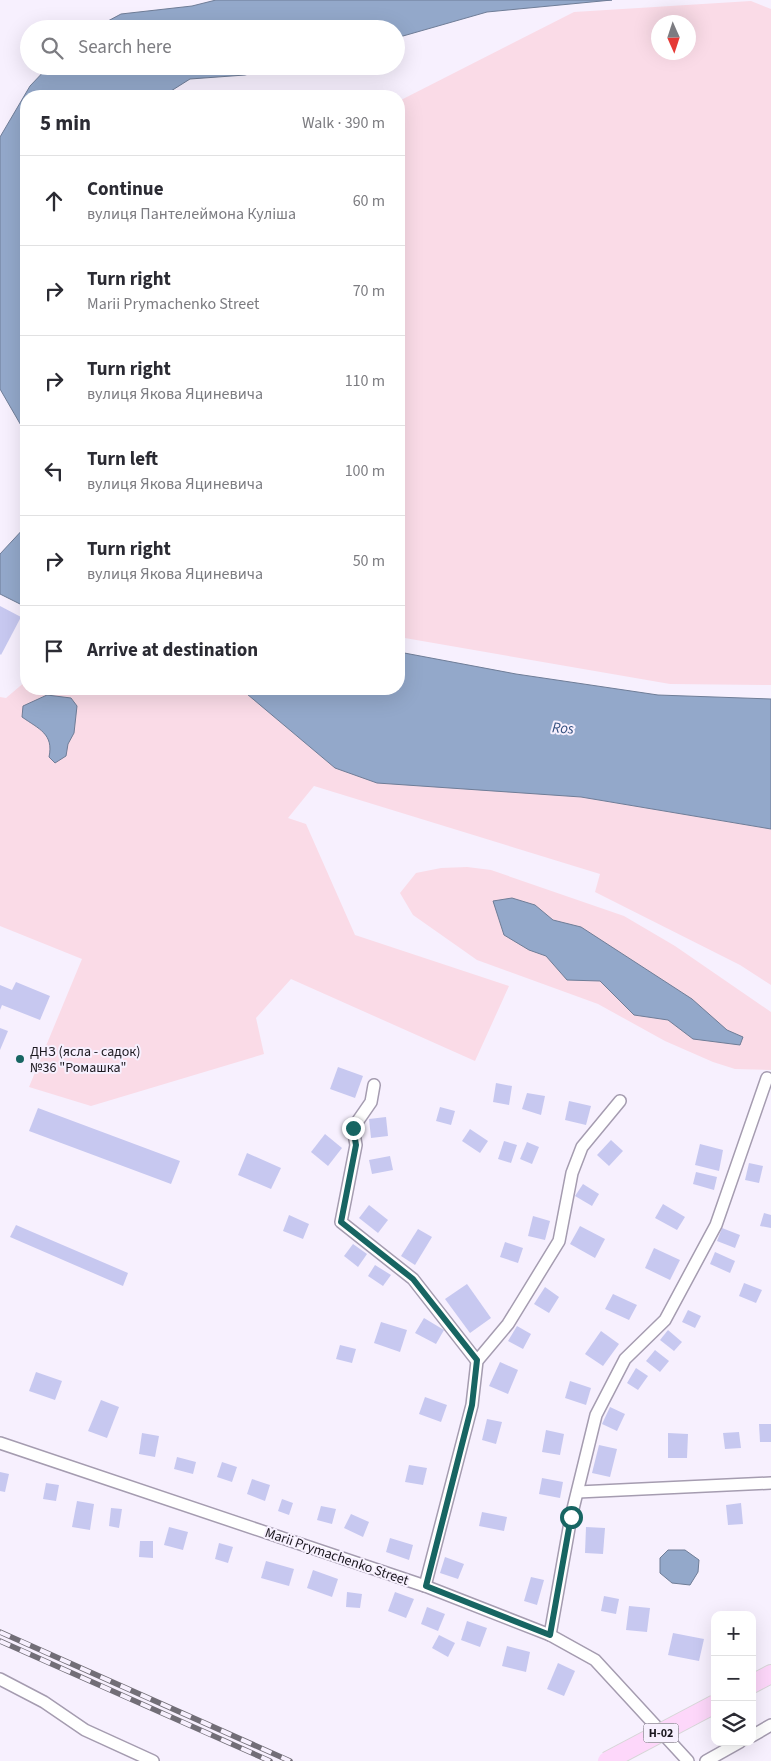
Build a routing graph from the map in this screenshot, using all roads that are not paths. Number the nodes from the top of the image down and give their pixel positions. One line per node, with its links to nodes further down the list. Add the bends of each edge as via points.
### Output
1 (767, 1078): 7 (street, via 716,1225 665,1320 625,1359 596,1415)
2 (374, 1084): 4 (street, via 371,1102 353,1128 356,1145 341,1222 413,1279)
3 (620, 1101): 4 (street, via 582,1147 572,1173 559,1241 508,1324)
4 (477, 1360): 8 (street, via 472,1405)
5 (0, 1443): 8 (street, Marii Prymachenko Street)
6 (771, 1483): 7 (street)
7 (578, 1492): 9 (street)
8 (426, 1586): 9 (street, Marii Prymachenko Street)
9 (550, 1635): 19 (street, Marii Prymachenko Street, via 596,1660)
10 (771, 1674): 12 (main road)
11 (0, 1679): 17 (street, via 44,1702 85,1730)
12 (756, 1682)
13 (711, 1706): 18 (main road, Н-02, bridge)
14 (771, 1725): 15 (street)
15 (756, 1734)
16 (733, 1746): 20 (street)
17 (153, 1761)
18 (607, 1761)
19 (688, 1761)
20 (706, 1761)

